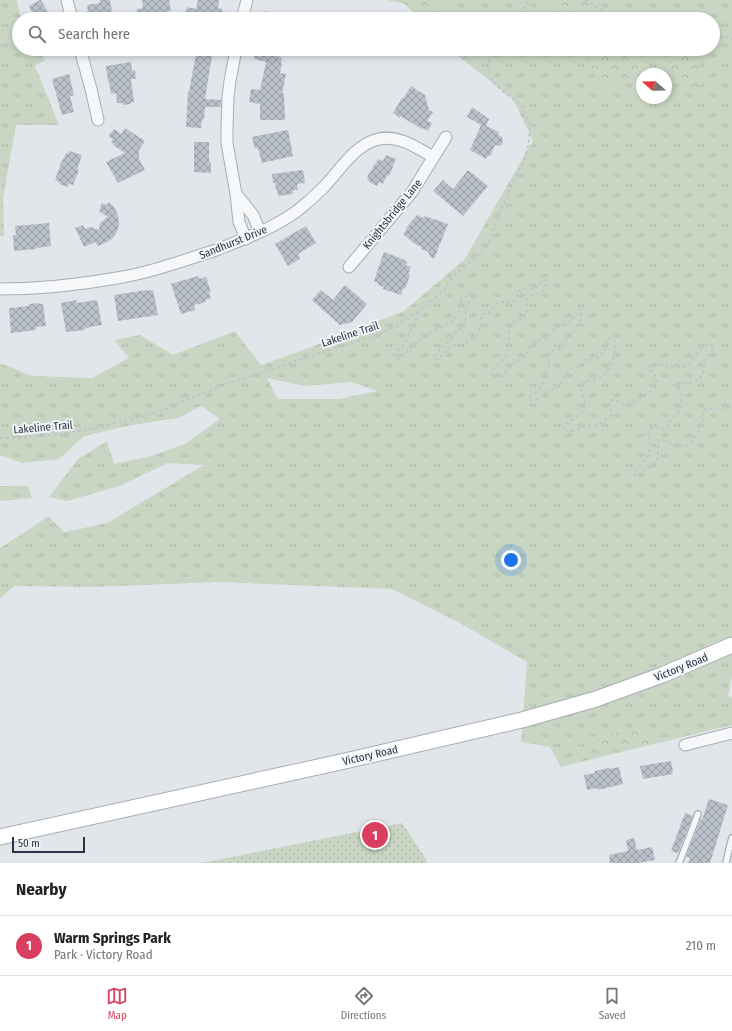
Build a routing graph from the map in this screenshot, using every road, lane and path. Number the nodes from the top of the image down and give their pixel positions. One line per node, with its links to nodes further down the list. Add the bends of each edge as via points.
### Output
1 (67, 0): 5 (street)
2 (247, 0): 6 (street)
3 (529, 0): 7 (path)
4 (585, 0): 8 (path)
5 (70, 12)
6 (244, 12)
7 (521, 12)
8 (605, 12)
9 (720, 37): 10 (path)
10 (732, 39)
11 (82, 56): 14 (street)
12 (235, 56): 17 (street, via 228,97 227,143)
13 (492, 56): 22 (path, Lakeline Trail, via 490,76 501,90 522,106 529,123 526,154 486,247 451,279 436,298)
14 (98, 120)
15 (446, 137): 16 (street, Knightsbridge Lane)
16 (433, 157): 18 (street, Sandhurst Drive, via 395,139 368,143 353,154 322,189 297,211); 20 (street, Knightsbridge Lane, via 412,192)
17 (236, 194): 18 (street, via 253,215); 19 (street, via 239,222)
18 (260, 232): 19 (street, Sandhurst Drive)
19 (246, 239): 21 (street, Sandhurst Drive, via 149,271 95,282 55,287)
20 (349, 267)
21 (0, 289)
22 (418, 312): 23 (path, via 403,346 395,354 397,359 454,319 459,312 461,301 470,294 474,296 466,305 464,325 434,359 440,358 451,346 463,344 476,335 481,327 481,316 491,312 497,303 514,302 521,290 536,288 546,280 542,292 528,299 524,317 511,325 506,355 492,371 491,376 503,375 525,355 533,343 547,337 556,327 570,322 580,309 581,318 576,329 561,348 549,354 549,366 541,386 529,399 536,400 558,386 568,370 578,368 585,360 599,357 610,338 615,339 614,354 606,373 583,385 583,410 579,416 564,424 563,428 566,431 598,424 610,416 611,400 623,404 646,395 656,381 649,368 651,364 683,367 690,363 699,350 711,345 713,350 704,361 703,373 698,381 681,382 678,385 680,407 668,427 653,427 648,432 649,452 646,460 634,472 635,476 656,462 659,440 677,446 687,445 696,436 704,410); 24 (path, Lakeline Trail, via 378,335 226,384 141,417 62,434)
23 (732, 405)
24 (0, 438)
25 (732, 645): 29 (main road, Victory Road, via 662,675 596,699 522,720)
26 (732, 733): 27 (street)
27 (685, 745)
28 (698, 814): 31 (lane)
29 (0, 837)
30 (732, 838): 32 (lane)
31 (678, 863)
32 (726, 863)

